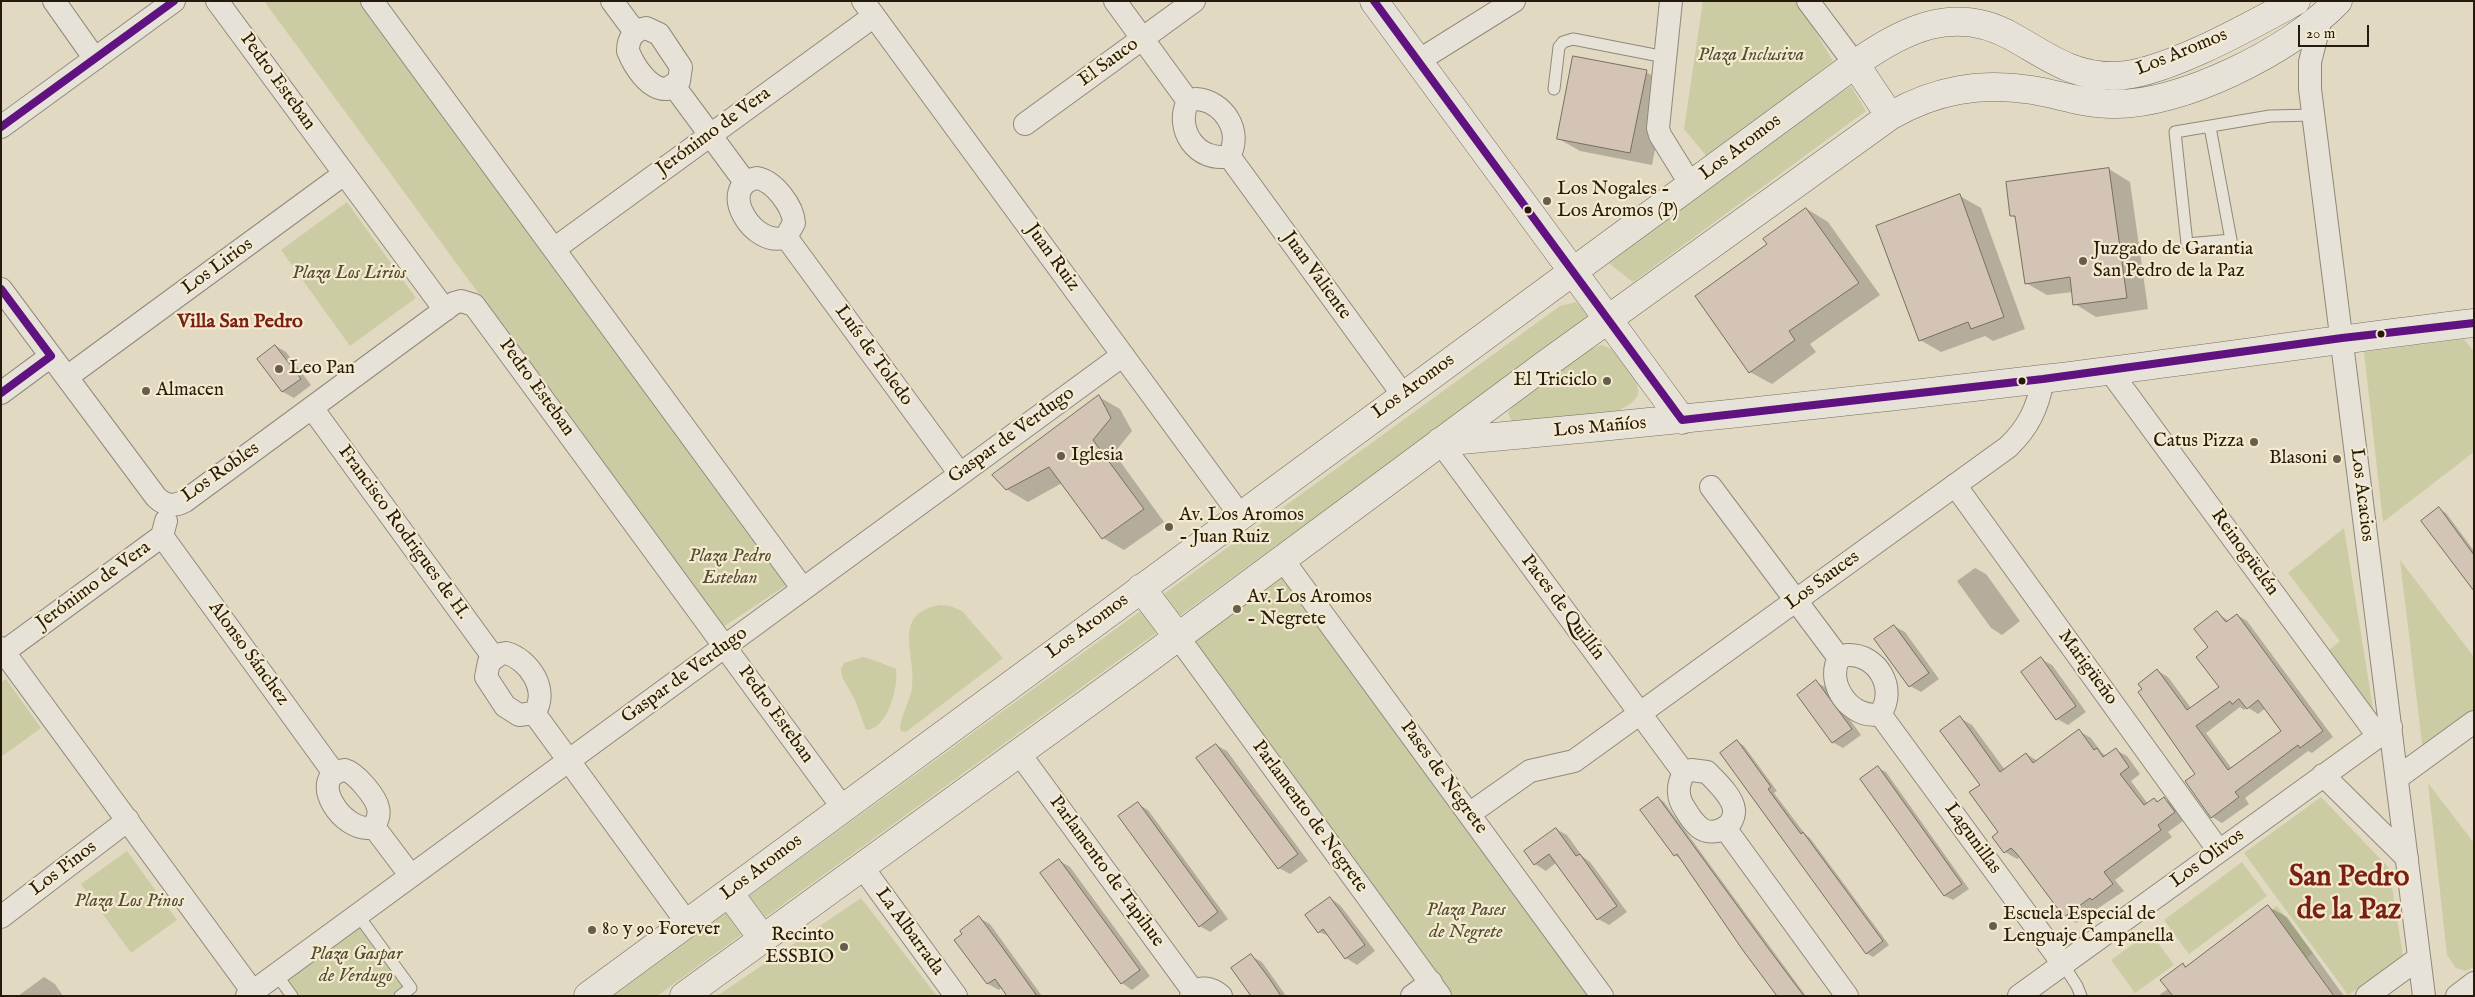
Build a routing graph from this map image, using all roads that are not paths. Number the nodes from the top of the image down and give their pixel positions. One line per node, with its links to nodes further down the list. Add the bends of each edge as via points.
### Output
1 (54, 1): 18 (street)
2 (174, 1): 18 (street)
3 (217, 1): 31 (street, Pedro Esteban)
4 (372, 1): 35 (street)
5 (612, 1): 15 (street)
6 (1115, 1): 16 (street)
7 (1194, 1): 16 (street, El Sauco)
8 (1374, 1): 19 (main road)
9 (1514, 1): 19 (street)
10 (1670, 1): 17 (street)
11 (1808, 1): 20 (street)
12 (2296, 1): 20 (main road, Los Aromos, via 2183,57 2130,74 2080,72 2054,62 1994,28 1957,22 1938,22 1908,31)
13 (869, 8): 29 (street, Jerónimo de Vera); 42 (street, Juan Ruiz)
14 (2330, 10): 24 (street, Los Acacios, via 2310,62); 25 (main road, Los Aromos, via 2290,41 2252,62 2159,100 2125,105 2096,104 2033,90 1980,87 1930,96)
15 (635, 32): 21 (street, via 628,44 630,58 655,87); 21 (street, via 646,28 653,30 678,60 681,73)
16 (1143, 38): 23 (street); 26 (street, El Sauco)
17 (1665, 57): 22 (lane, via 1573,40 1562,42); 33 (street, via 1658,128)
18 (95, 59): 27 (street)
19 (1418, 61): 36 (main road)
20 (1855, 64): 25 (main road); 33 (main road, Los Aromos)
21 (674, 86): 29 (street)
22 (1554, 89)
23 (1188, 101): 30 (street, via 1214,103 1230,122 1235,140); 30 (street, via 1182,118 1192,142 1205,155 1213,158)
24 (2314, 115): 28 (lane, via 2270,116); 41 (street, Los Acacios)
25 (1890, 116): 39 (main road, Los Aromos)
26 (1025, 124)
27 (1, 127)
28 (2210, 127): 28 (lane, via 2175,132 2187,244 2231,240)
29 (710, 135): 32 (street); 35 (street, Jerónimo de Vera)
30 (1229, 156): 48 (street, Juan Valiente)
31 (344, 174): 38 (street, Pedro Esteban); 45 (street, Los Lirios)
32 (745, 182): 34 (street, via 738,194 738,202 750,222 766,238); 34 (street, via 757,178 770,183 791,209 794,223)
33 (1691, 185): 36 (main road, Los Aromos)
34 (786, 237): 52 (street, Luís de Toledo)
35 (554, 249): 60 (street)
36 (1573, 272): 39 (main road); 48 (main road, Los Aromos)
37 (1, 289): 43 (street, Los Robles)
38 (445, 310): 49 (street, Los Robles); 63 (street, Pedro Esteban, via 461,301 478,309)
39 (1608, 320): 50 (main road); 51 (main road, Los Aromos)
40 (2470, 329): 41 (main road, Los Mañíos)
41 (2342, 338): 44 (main road, Los Mañíos); 71 (street, Los Acacios)
42 (1123, 355): 52 (street, Gaspar de Verdugo); 56 (street, Juan Ruiz)
43 (52, 356): 45 (street, Los Robles); 47 (street)
44 (2110, 370): 46 (main road, Los Mañíos); 71 (street, Reinogüelén)
45 (67, 377): 55 (street, Los Robles, via 156,497)
46 (2043, 379): 50 (main road, Los Mañíos); 53 (street, Los Sauces, via 2035,412 2018,437)
47 (1, 393)
48 (1403, 395): 56 (main road, Los Aromos)
49 (312, 408): 55 (street, Los Robles, via 185,501); 65 (street, Francisco Rodrigues de H.)
50 (1682, 420): 51 (main road, Los Mañíos)
51 (1440, 442): 58 (main road, Los Aromos); 68 (street, Paces de Quillín)
52 (960, 474): 60 (street, Gaspar de Verdugo)
53 (1954, 485): 61 (street, Los Sauces); 83 (street, Marigüeño)
54 (1711, 487): 61 (street)
55 (170, 505): 57 (street, Jerónimo de Vera)
56 (1240, 515): 59 (main road, Los Aromos)
57 (162, 536): 64 (street, Jerónimo de Vera); 74 (street, Alonso Sánchez)
58 (1283, 560): 62 (main road, Los Aromos); 79 (street, Pases de Negrete)
59 (1141, 588): 62 (main road); 78 (main road, Los Aromos)
60 (803, 589): 63 (street, Gaspar de Verdugo)
61 (1797, 600): 66 (street); 68 (street, Los Sauces)
62 (1178, 637): 72 (main road, Los Aromos); 96 (street, Parlamento de Negrete)
63 (724, 646): 73 (street, Gaspar de Verdugo); 78 (street, Pedro Esteban)
64 (2, 651): 80 (street)
65 (494, 658): 67 (street, via 486,670 488,684 511,712 518,715); 67 (street, via 506,653 514,656 538,683 541,698)
66 (1839, 658): 69 (street, via 1834,673 1839,691 1858,712 1872,716); 69 (street, via 1861,656 1872,662 1883,677 1888,698)
67 (534, 713): 73 (street)
68 (1640, 713): 75 (street, Paces de Quillín); 79 (street, Los Sauces, via 1574,762 1530,771)
69 (1880, 714): 93 (street, Lagunillas)
70 (2474, 722): 77 (street)
71 (2384, 732): 76 (street, Los Olivos); 77 (street, Los Acacios)
72 (1020, 753): 85 (main road, Los Aromos); 98 (street, Parlamento de Tapihue)
73 (569, 761): 86 (street, Gaspar de Verdugo); 90 (street)
74 (334, 772): 81 (street, via 344,770 354,774 376,802 379,812); 81 (street, via 327,787 330,800 352,825 366,829)
75 (1684, 773): 82 (street, via 1679,796 1694,822 1708,831); 82 (street, via 1691,770 1707,772 1723,791 1734,810)
76 (2323, 776): 83 (street, Los Olivos); 84 (street)
77 (2397, 778): 84 (street, Los Acacios)
78 (842, 808): 87 (main road, Los Aromos)
79 (1469, 814): 106 (street, Pases de Negrete)
80 (128, 820): 89 (street, Los Pinos); 97 (street)
81 (374, 827): 86 (street)
82 (1725, 828): 107 (street)
83 (2219, 851): 93 (street, Los Olivos)
84 (2407, 858): 92 (street, Los Acacios)
85 (862, 868): 91 (main road, Los Aromos); 103 (street, La Albarrada)
86 (411, 876): 88 (street, Gaspar de Verdugo)
87 (729, 893): 90 (main road, Los Aromos); 91 (main road)
88 (358, 915): 94 (street, Gaspar de Verdugo); 100 (lane, via 411,988)
89 (1, 917)
90 (688, 924): 101 (main road, Los Aromos)
91 (763, 939): 102 (main road, Los Aromos)
92 (2419, 958): 110 (street); 111 (street, Los Acacios)
93 (2063, 964): 108 (street, Los Olivos); 109 (lane)
94 (276, 974): 97 (street, Gaspar de Verdugo); 99 (lane)
95 (2474, 983): 112 (street)
96 (1436, 989): 105 (street)
97 (250, 994)
98 (1192, 994): 104 (street, Parlamento de Tapihue, via 1209,989)
99 (292, 996)
100 (400, 996)
101 (588, 996)
102 (684, 996)
103 (956, 996)
104 (1221, 996)
105 (1412, 996)
106 (1602, 996)
107 (1847, 996)
108 (2019, 996)
109 (2081, 996)
110 (2367, 996)
111 (2424, 996)
112 (2457, 996)

